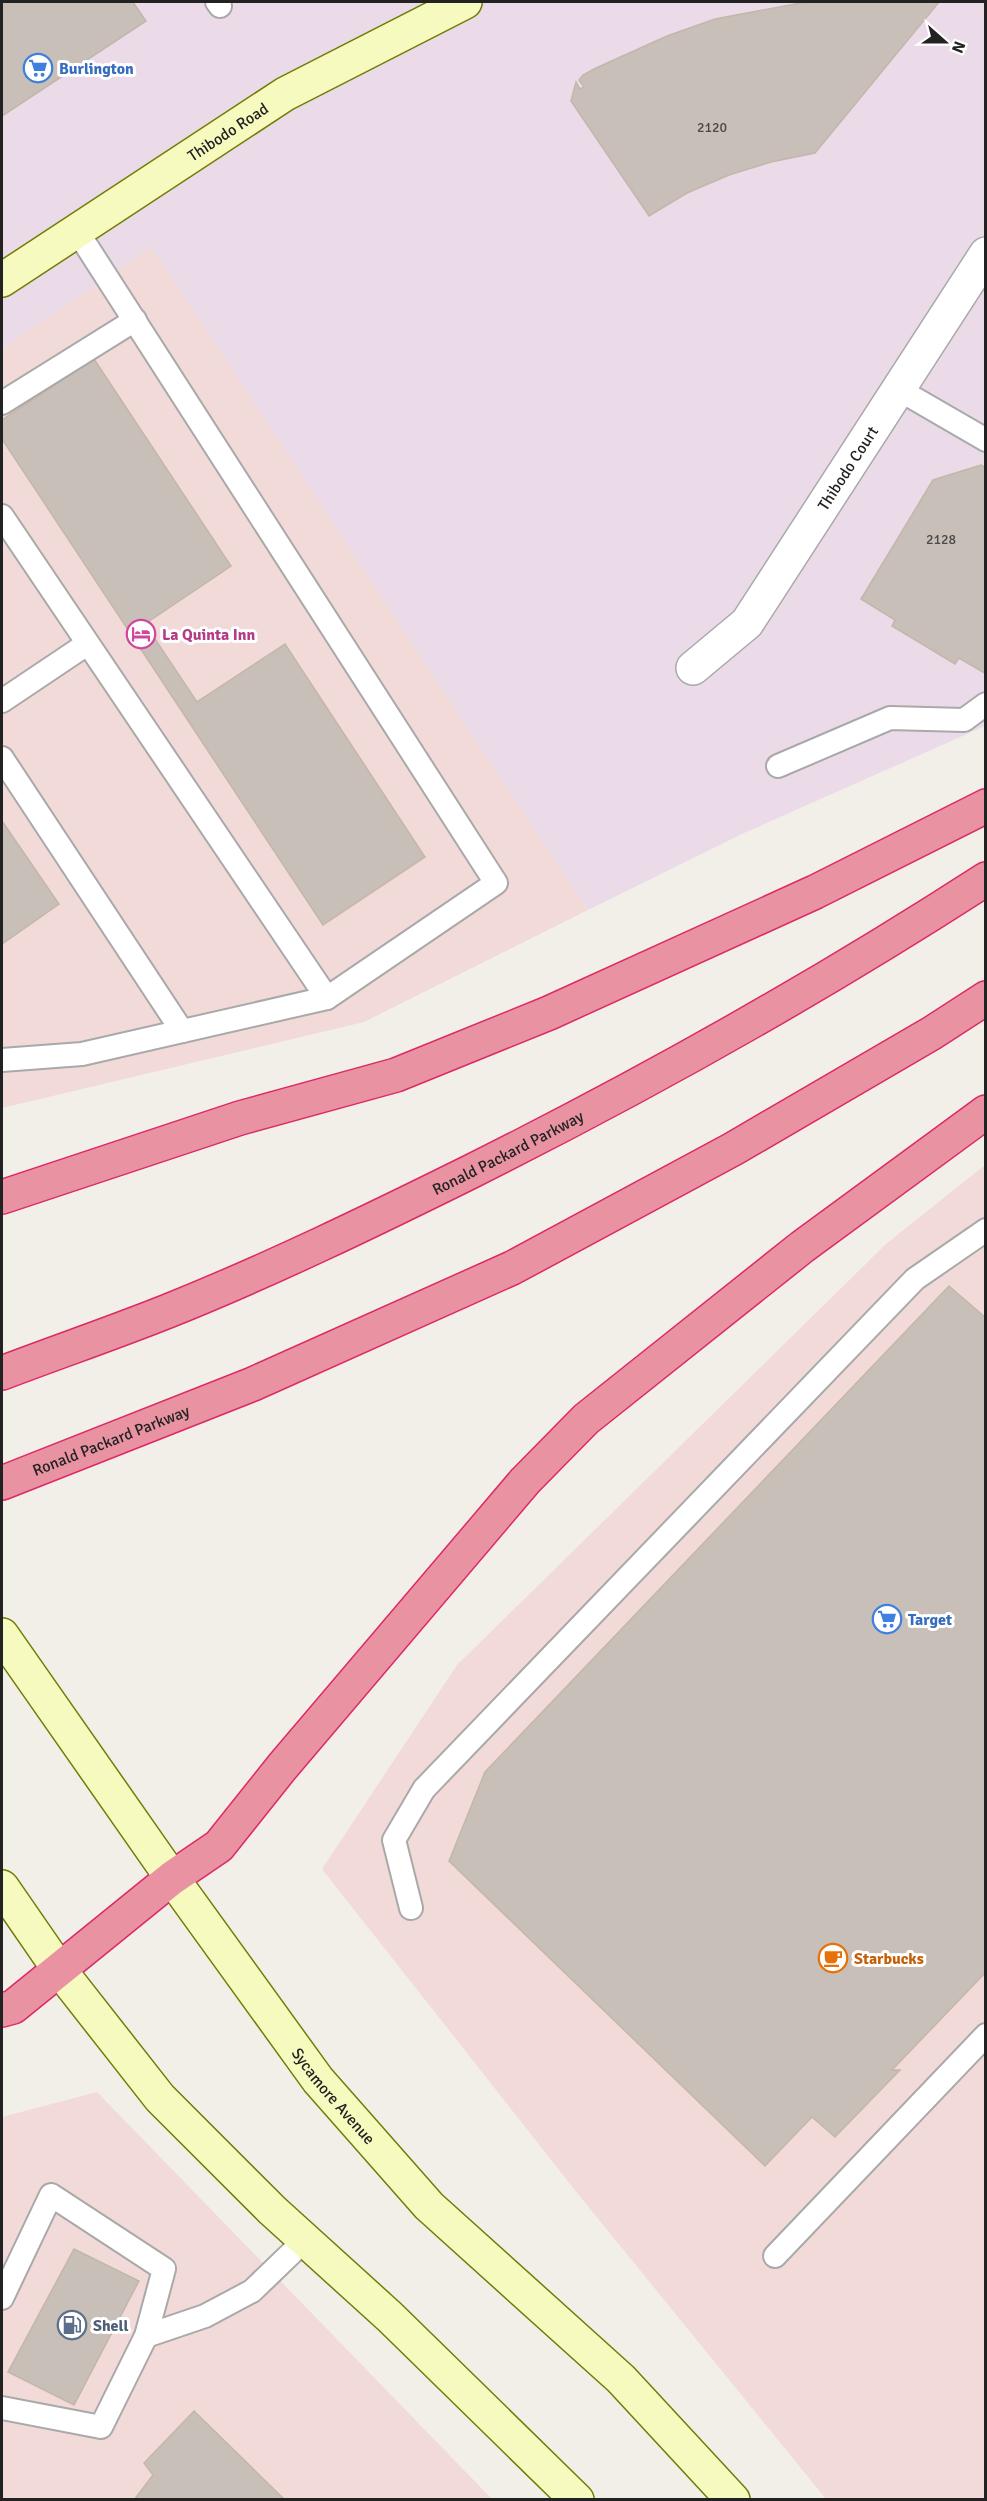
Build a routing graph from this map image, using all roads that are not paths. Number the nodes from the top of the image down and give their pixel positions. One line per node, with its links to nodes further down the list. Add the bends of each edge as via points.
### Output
1 (465, 2): 2 (main road, Thibodo Road, via 285,94)
2 (77, 231): 4 (main road, Thibodo Road); 5 (lane)
3 (986, 254): 6 (street, Thibodo Court)
4 (2, 280)
5 (135, 320): 7 (lane); 18 (lane, via 496,883)
6 (898, 390): 8 (lane); 11 (street, Thibodo Court, via 747,623)
7 (2, 403)
8 (986, 440)
9 (2, 516): 10 (lane)
10 (87, 644): 12 (lane); 18 (lane)
11 (693, 668)
12 (2, 701)
13 (986, 704): 15 (lane, via 964,720 890,718)
14 (2, 758): 20 (lane)
15 (778, 766)
16 (986, 806): 23 (highway, via 805,897 549,1013 396,1074 228,1122)
17 (986, 879): 25 (highway, Ronald Packard Parkway, via 749,1025 547,1134 379,1218 169,1310)
18 (327, 998): 20 (lane)
19 (986, 998): 26 (highway, Ronald Packard Parkway, via 743,1143 512,1268 253,1384)
20 (182, 1031): 21 (lane, via 82,1054)
21 (2, 1060)
22 (986, 1112): 28 (highway, via 801,1247 586,1419 525,1481 219,1846)
23 (2, 1197)
24 (986, 1230): 30 (lane, via 915,1280 423,1789 394,1840)
25 (2, 1373)
26 (13, 1479)
27 (2, 1635): 28 (main road, Sycamore Avenue)
28 (172, 1878): 31 (highway); 40 (main road, Sycamore Avenue, via 318,2080 429,2206 621,2379)
29 (2, 1887): 31 (main road)
30 (411, 1908)
31 (58, 1968): 32 (highway, via 14,2007); 34 (main road, via 160,2098)
32 (2, 2010)
33 (986, 2035): 35 (lane)
34 (305, 2240): 37 (lane, via 252,2291 205,2316); 39 (main road)
35 (775, 2256)
36 (2, 2298): 37 (lane, via 51,2195 164,2269)
37 (146, 2336): 38 (lane, via 100,2427)
38 (2, 2408)
39 (577, 2499)
40 (733, 2499)

